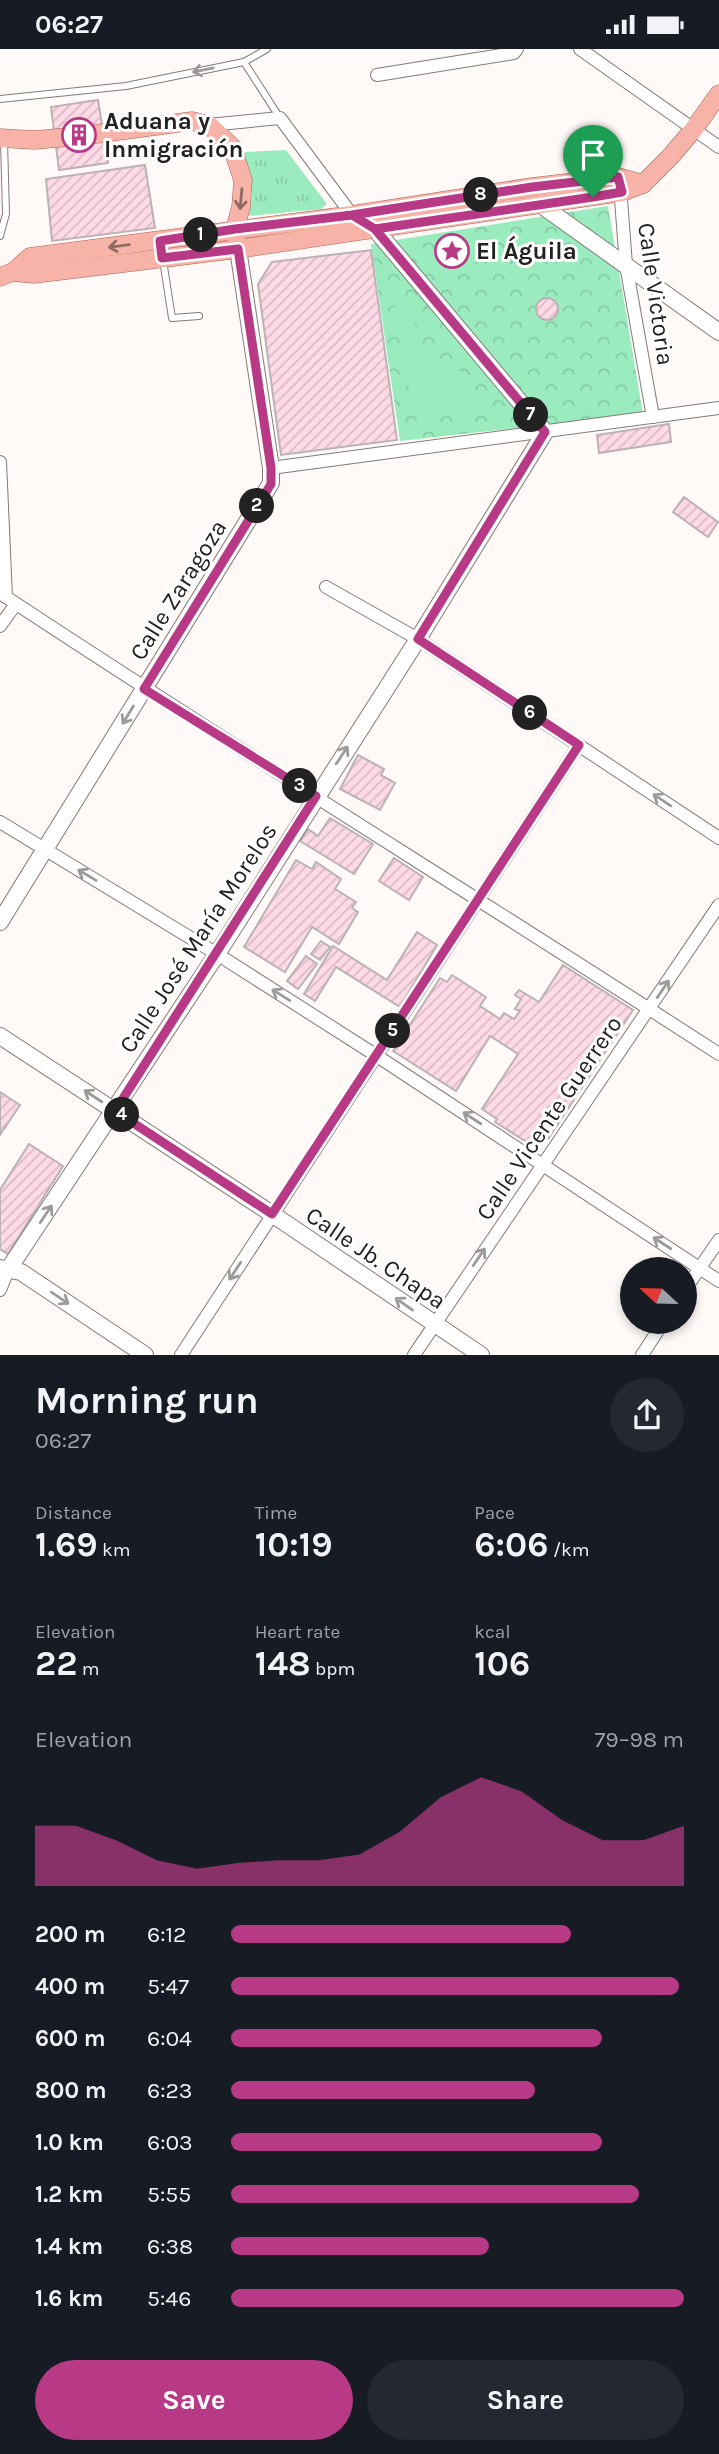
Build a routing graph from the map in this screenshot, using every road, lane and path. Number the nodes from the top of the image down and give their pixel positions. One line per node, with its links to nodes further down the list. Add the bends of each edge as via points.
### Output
1 (267, 49): 4 (lane)
2 (517, 49): 5 (street)
3 (580, 49): 10 (street)
4 (244, 62): 7 (lane, one-way to 7, via 126,86); 8 (lane)
5 (377, 75)
6 (719, 94): 10 (main road)
7 (0, 99)
8 (280, 118): 9 (street); 15 (street)
9 (209, 125): 11 (main road, via 192,121 81,136); 16 (main road, one-way to 16, via 232,147 243,180)
10 (694, 129): 12 (street); 13 (main road, via 643,184)
11 (2, 139): 18 (lane, via 6,214)
12 (719, 148)
13 (620, 185): 14 (main road); 15 (main road, via 532,187); 21 (street, Calle Victoria)
14 (541, 205): 17 (main road); 21 (main road)
15 (352, 215): 16 (main road); 17 (main road)
16 (235, 229): 19 (main road); 20 (main road)
17 (375, 229): 19 (main road); 27 (main road)
18 (0, 236)
19 (238, 249): 20 (main road); 29 (main road, Calle Zaragoza)
20 (161, 250): 22 (main road, via 30,257); 23 (lane, via 172,318)
21 (626, 265): 24 (main road); 26 (street, Calle Victoria)
22 (7, 275)
23 (199, 316)
24 (719, 332)
25 (719, 408): 26 (street)
26 (653, 417): 27 (street)
27 (545, 432): 29 (street); 33 (main road, Calle José María Morelos)
28 (0, 462): 31 (street)
29 (271, 468): 34 (main road, Calle Zaragoza, via 271,484)
30 (326, 587): 33 (street)
31 (7, 598): 32 (street); 34 (street)
32 (0, 626)
33 (418, 639): 35 (street); 36 (main road, Calle José María Morelos, one-way to 33)
34 (144, 689): 36 (street); 39 (main road, Calle Zaragoza, one-way to 39)
35 (579, 745): 38 (street, one-way to 35); 40 (street)
36 (316, 796): 40 (street); 43 (main road, Calle José María Morelos)
37 (0, 822): 39 (street)
38 (719, 838)
39 (45, 850): 42 (main road, Calle Zaragoza); 43 (street, one-way to 39)
40 (478, 899): 44 (street); 47 (street)
41 (719, 905): 44 (street, Calle Vicente Guerrero, one-way to 41)
42 (0, 922)
43 (216, 954): 47 (street, one-way to 43); 48 (main road, Calle José María Morelos)
44 (649, 1009): 46 (street); 49 (street, Calle Vicente Guerrero)
45 (0, 1036): 48 (main road, Calle Jb. Chapa, one-way to 45)
46 (719, 1054)
47 (377, 1056): 49 (street, one-way to 47); 50 (street)
48 (115, 1111): 50 (main road, Calle Jb. Chapa); 53 (main road, Calle José María Morelos, one-way to 48)
49 (542, 1164): 52 (street, one-way to 49); 57 (street, Calle Vicente Guerrero, one-way to 49)
50 (272, 1214): 57 (main road, Calle Jb. Chapa, one-way to 50); 60 (street, one-way to 60)
51 (719, 1241): 52 (street)
52 (699, 1268): 54 (street); 55 (street)
53 (4, 1269): 56 (street, Calle José María Morelos); 59 (main road, one-way to 59, via 21,1272)
54 (697, 1271)
55 (719, 1281)
56 (0, 1290)
57 (434, 1325): 61 (street, Calle Vicente Guerrero); 62 (main road, Calle Jb. Chapa)
58 (656, 1334): 63 (street)
59 (145, 1355)
60 (181, 1355)
61 (414, 1355)
62 (481, 1355)
63 (642, 1355)

